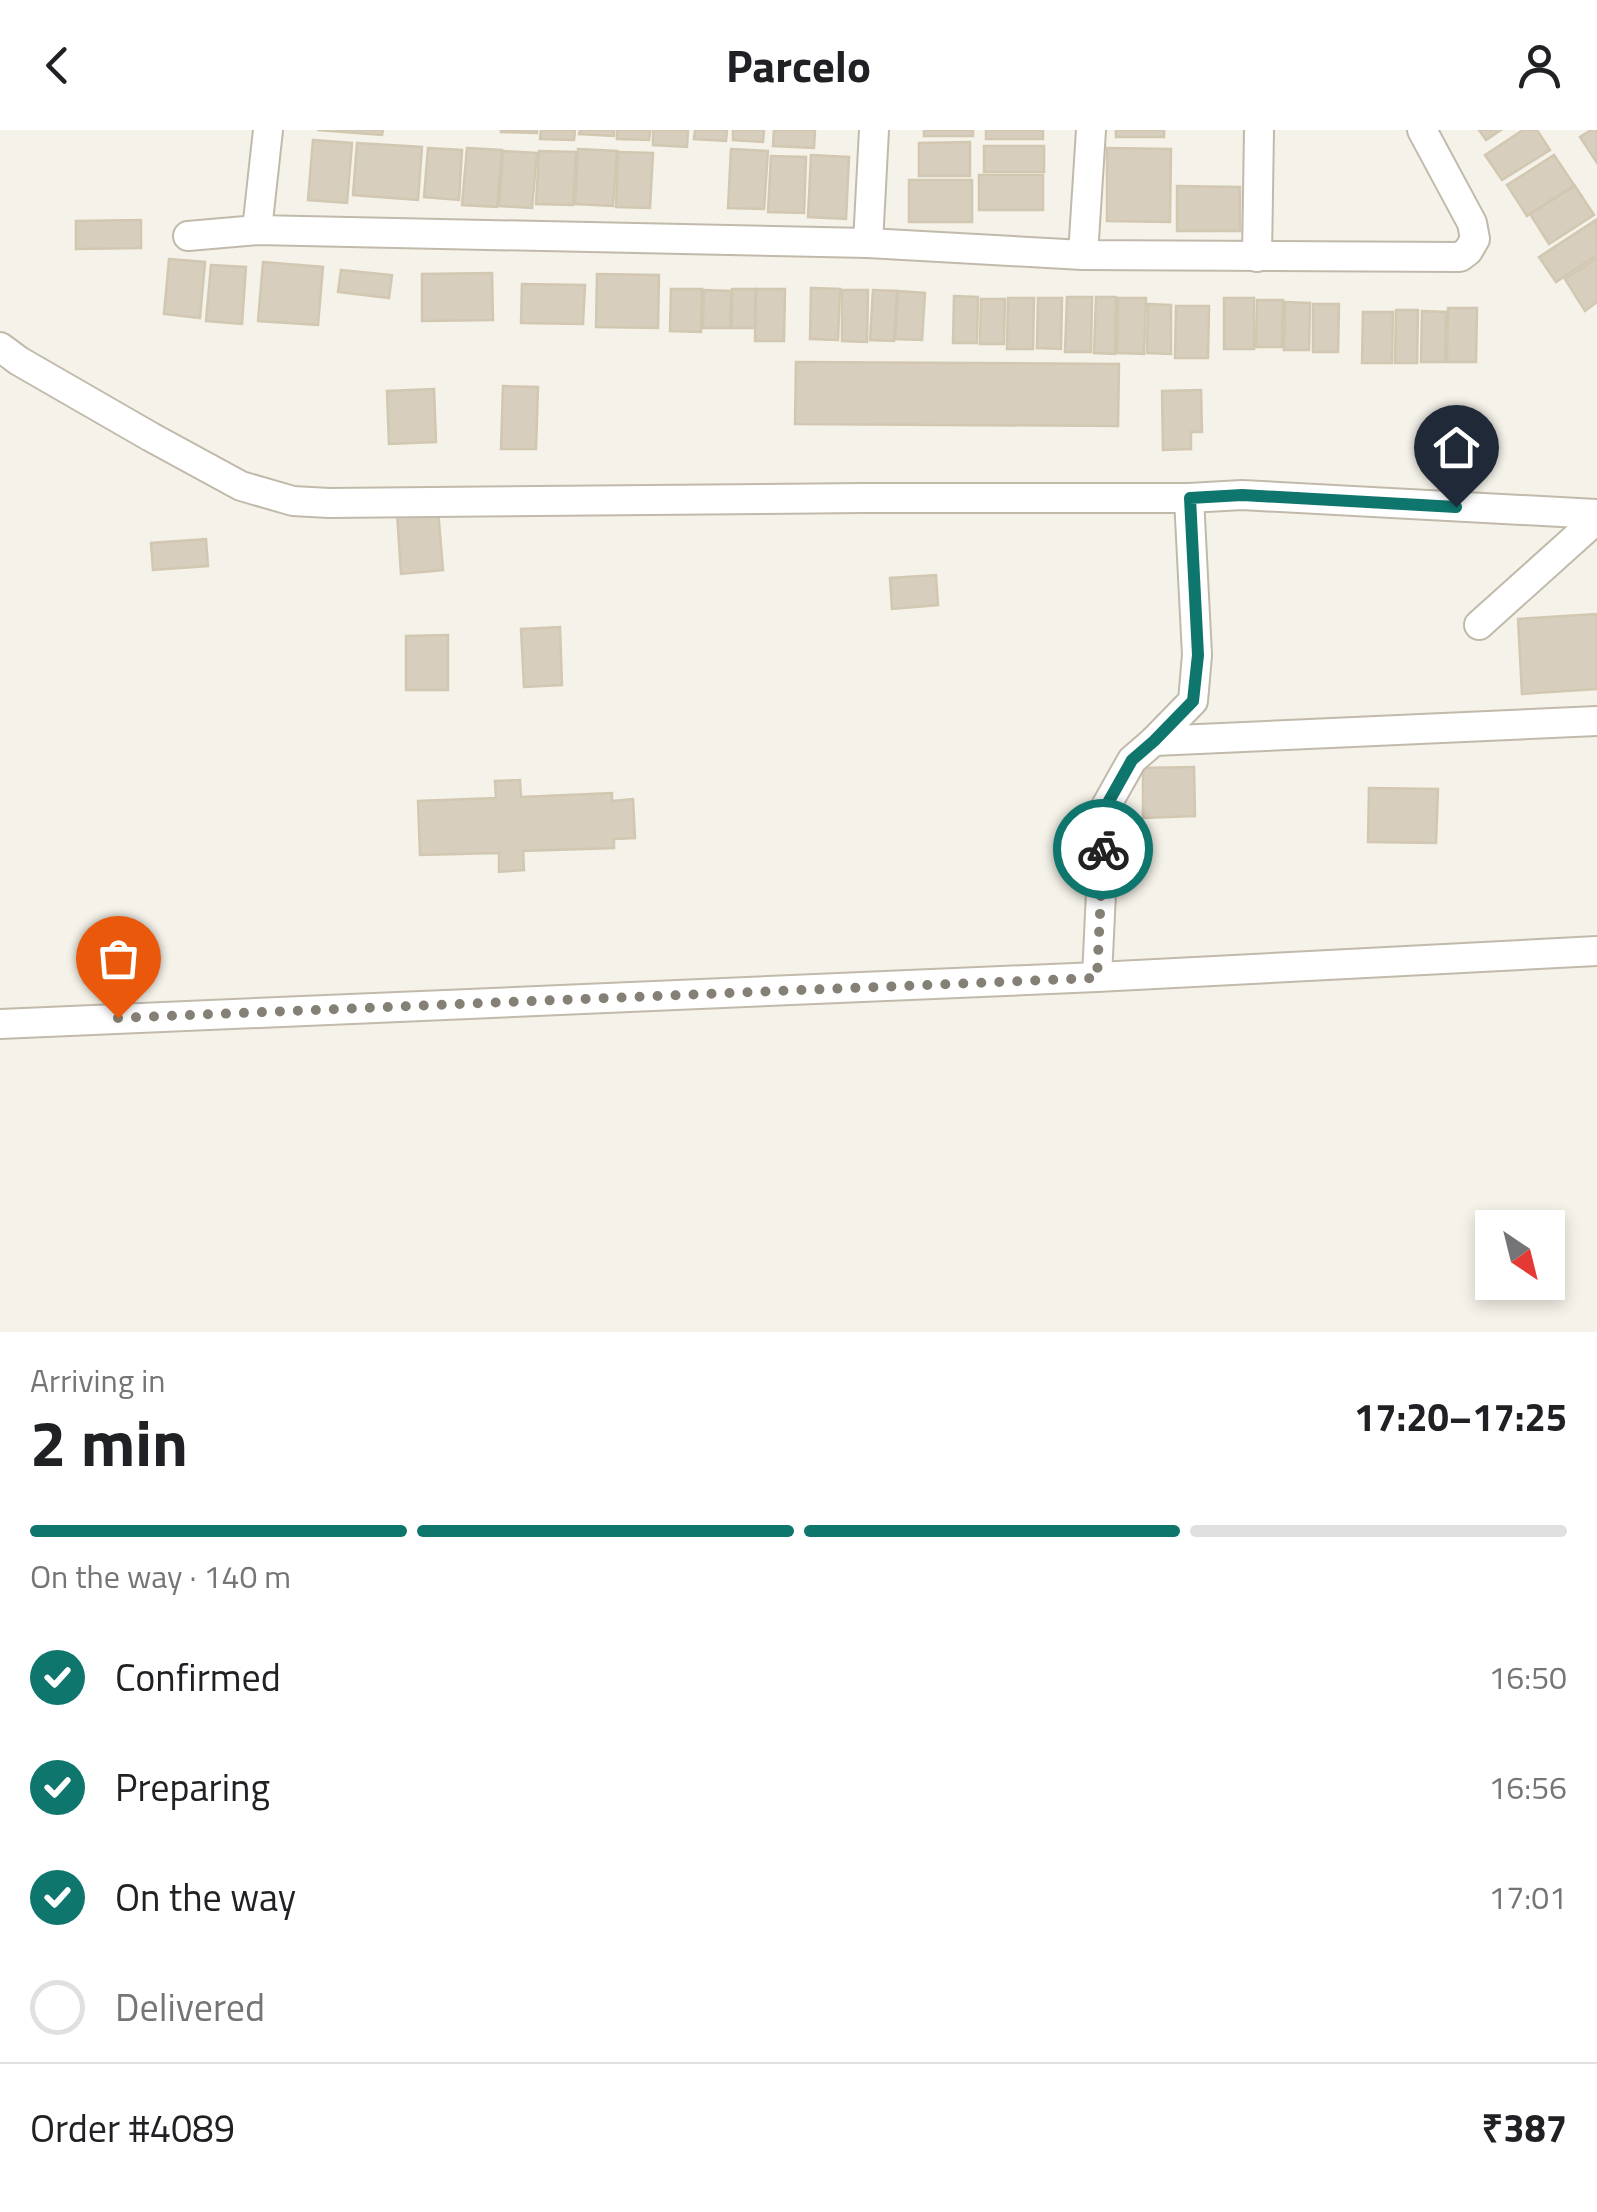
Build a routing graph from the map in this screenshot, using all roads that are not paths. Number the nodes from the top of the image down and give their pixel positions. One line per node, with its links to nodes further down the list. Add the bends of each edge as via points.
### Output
1 (268, 130): 6 (street)
2 (874, 130): 8 (street)
3 (1091, 130): 9 (street)
4 (1258, 130): 10 (street)
5 (1422, 130): 10 (street, via 1472,223 1475,239 1468,252 1446,258)
6 (257, 230): 7 (street); 8 (street)
7 (188, 236)
8 (868, 243): 9 (street)
9 (1083, 256): 10 (street)
10 (1256, 257)
11 (0, 346): 12 (street, via 241,486 293,500)
12 (1190, 498): 13 (street, via 1242,495); 16 (street, via 1198,655 1193,701)
13 (1597, 517): 14 (street)
14 (1479, 625)
15 (1597, 721): 16 (street)
16 (1154, 741): 18 (street, via 1132,760 1105,808)
17 (1597, 950): 18 (street)
18 (1097, 978): 19 (street)
19 (0, 1024)

